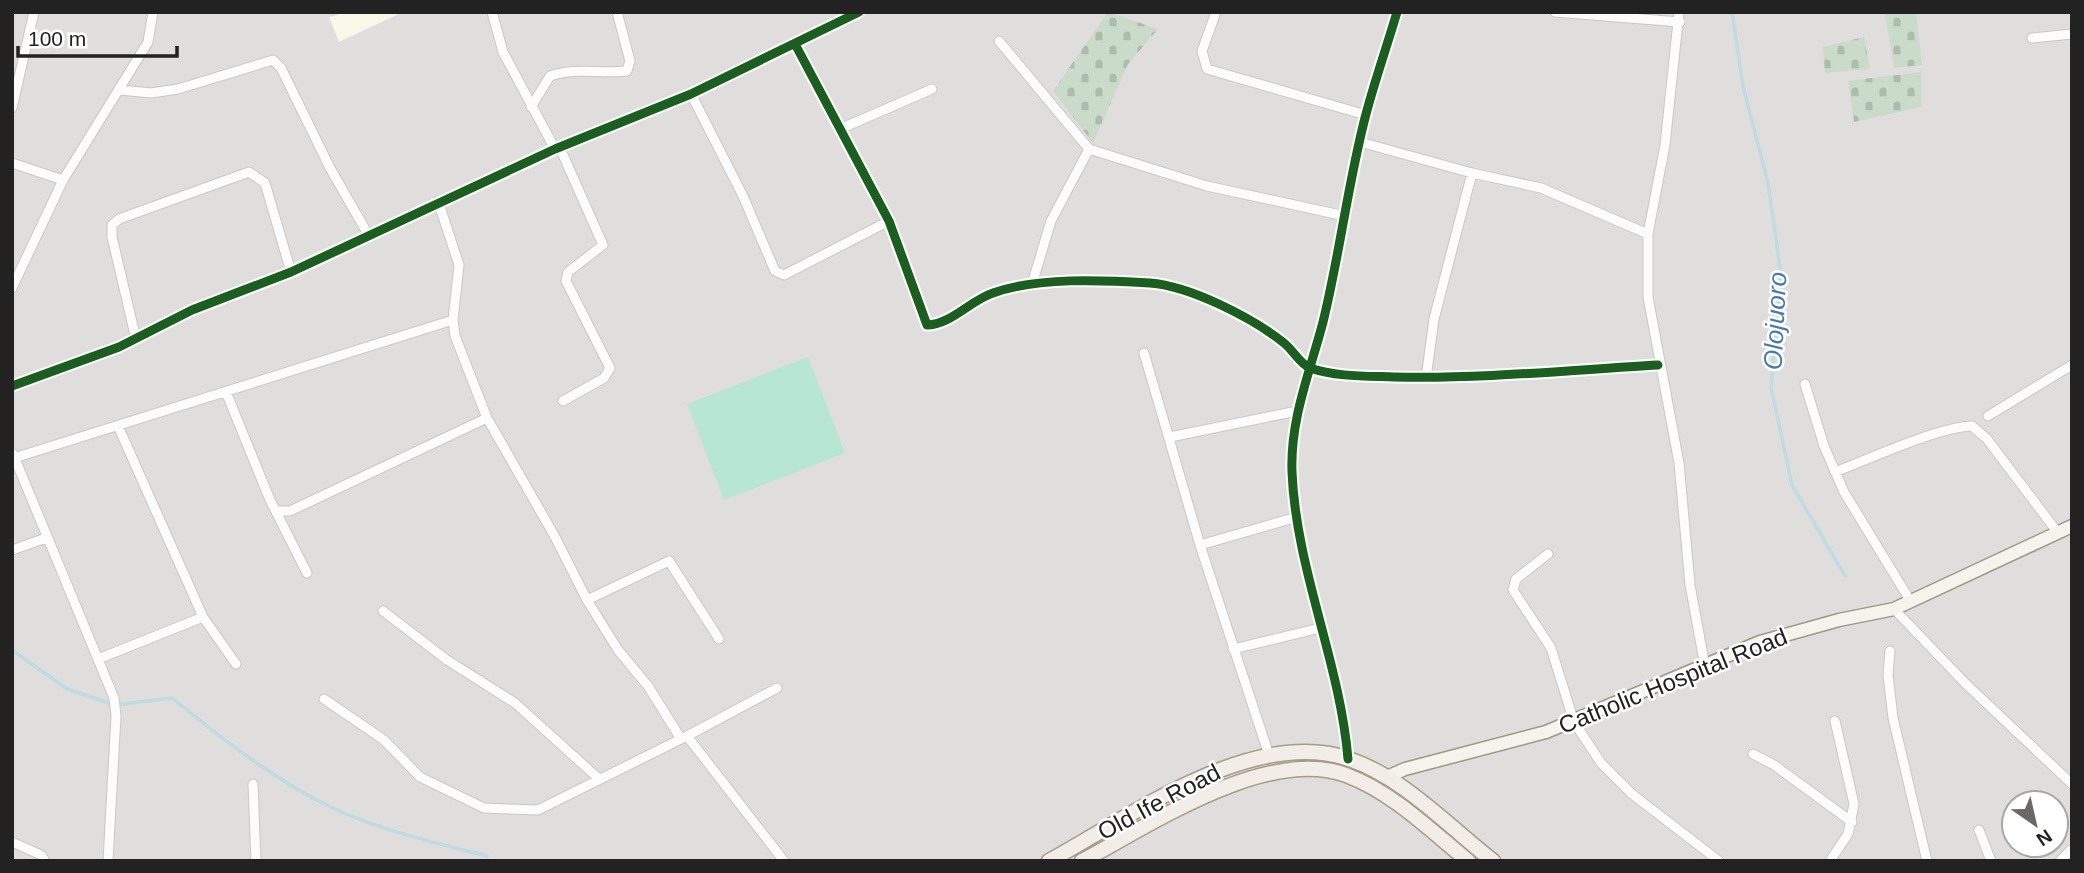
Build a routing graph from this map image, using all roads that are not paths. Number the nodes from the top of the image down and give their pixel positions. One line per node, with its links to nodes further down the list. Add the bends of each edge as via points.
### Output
1 (34, 12): 18 (street)
2 (153, 12): 15 (street, via 148,42)
3 (492, 12): 17 (street, via 503,52)
4 (617, 12): 17 (street, via 630,61 628,71 568,70 550,76)
5 (1216, 12): 19 (street, via 1202,51 1207,69)
6 (1397, 12): 19 (street)
7 (1555, 12): 9 (street)
8 (856, 13): 13 (street)
9 (1680, 17): 30 (street, via 1665,145)
10 (2072, 34): 11 (street)
11 (2032, 38)
12 (999, 41): 23 (street)
13 (795, 44): 16 (street); 20 (street)
14 (932, 89): 20 (street)
15 (120, 90): 26 (street); 31 (street, via 150,93 178,89 274,60)
16 (691, 94): 22 (street); 29 (street, via 775,271 784,275)
17 (531, 107): 22 (street)
18 (12, 108)
19 (1366, 115): 21 (street)
20 (841, 129): 29 (street)
21 (1360, 142): 25 (street); 28 (street)
22 (557, 148): 27 (street); 45 (street, via 603,245 568,272 566,281 610,368 604,378)
23 (1088, 149): 28 (street, via 1207,186); 33 (street, via 1051,221)
24 (12, 163): 26 (street)
25 (1472, 173): 30 (street, via 1564,195); 41 (street, via 1434,319)
26 (63, 180): 34 (street)
27 (438, 201): 31 (street); 35 (street, via 458,265)
28 (1345, 216): 40 (street, via 1323,322)
29 (889, 221): 33 (street, via 927,325 935,325 989,294)
30 (1648, 234): 38 (street, via 1648,297)
31 (369, 236): 32 (street)
32 (291, 272): 36 (street, via 192,310); 36 (street, via 265,183 250,172 119,219 112,225 112,237)
33 (1032, 284): 40 (street, via 1178,287 1282,341)
34 (12, 289)
35 (453, 320): 44 (street); 48 (street)
36 (136, 339): 43 (street)
37 (1144, 353): 50 (street)
38 (1658, 365): 41 (street); 73 (street, via 1679,463 1690,585)
39 (2072, 365): 47 (street)
40 (1308, 367): 41 (street); 46 (street)
41 (1426, 378)
42 (1805, 384): 52 (street)
43 (12, 386)
44 (226, 392): 49 (street); 53 (street)
45 (563, 401)
46 (1297, 411): 50 (street); 54 (street, via 1292,474)
47 (1988, 416)
48 (487, 418): 53 (street, via 290,511); 62 (street)
49 (118, 426): 51 (street); 66 (street)
50 (1170, 437): 58 (street)
51 (13, 455): 57 (street)
52 (1835, 472): 56 (street, via 1972,426 1987,439); 63 (street, via 1863,528)
53 (277, 511): 61 (street)
54 (1297, 517): 58 (street); 67 (street)
55 (2072, 526): 56 (street, Catholic Hospital Road)
56 (2058, 533): 63 (street, Catholic Hospital Road)
57 (46, 538): 59 (street); 71 (street)
58 (1200, 545): 69 (street)
59 (12, 550)
60 (1548, 554): 77 (street, via 1516,579 1513,590 1554,656)
61 (307, 573)
62 (586, 600): 68 (street, via 669,561); 78 (street)
63 (1910, 602): 64 (street, Catholic Hospital Road)
64 (1894, 609): 73 (street, Catholic Hospital Road, via 1793,632); 84 (street)
65 (383, 611): 82 (street, via 447,660 515,703)
66 (203, 617): 71 (street); 72 (street)
67 (1320, 628): 69 (street); 81 (street, via 1345,722)
68 (719, 639)
69 (1233, 649): 80 (street)
70 (1890, 651): 100 (street, via 1893,718)
71 (98, 659): 91 (street, via 114,698 116,716)
72 (236, 664)
73 (1705, 666): 77 (street, Catholic Hospital Road)
74 (777, 688): 78 (street)
75 (324, 699): 82 (street, via 384,740 420,777 484,808 538,810)
76 (1835, 721): 86 (street, via 1854,804)
77 (1574, 722): 83 (street, Catholic Hospital Road); 98 (street, via 1617,781)
78 (684, 738): 82 (street); 93 (street)
79 (1753, 754): 86 (street)
80 (1269, 755): 81 (main road, Old Ife Road, via 1301,753); 94 (main road, Old Ife Road, via 1214,771)
81 (1348, 759): 83 (main road, Old Ife Road)
82 (598, 778)
83 (1387, 778): 97 (main road, Old Ife Road)
84 (2072, 784)
85 (253, 785): 92 (street)
86 (1853, 822): 99 (street)
87 (1979, 830): 101 (street)
88 (12, 842): 90 (street)
89 (2072, 849): 102 (street)
90 (45, 861)
91 (108, 861)
92 (256, 861)
93 (784, 861)
94 (1048, 861)
95 (1082, 861): 96 (main road, Old Ife Road, via 1244,779 1323,770 1379,790)
96 (1468, 861)
97 (1493, 861)
98 (1719, 861)
99 (1830, 861)
100 (1927, 861)
101 (1992, 861)
102 (2060, 861)

